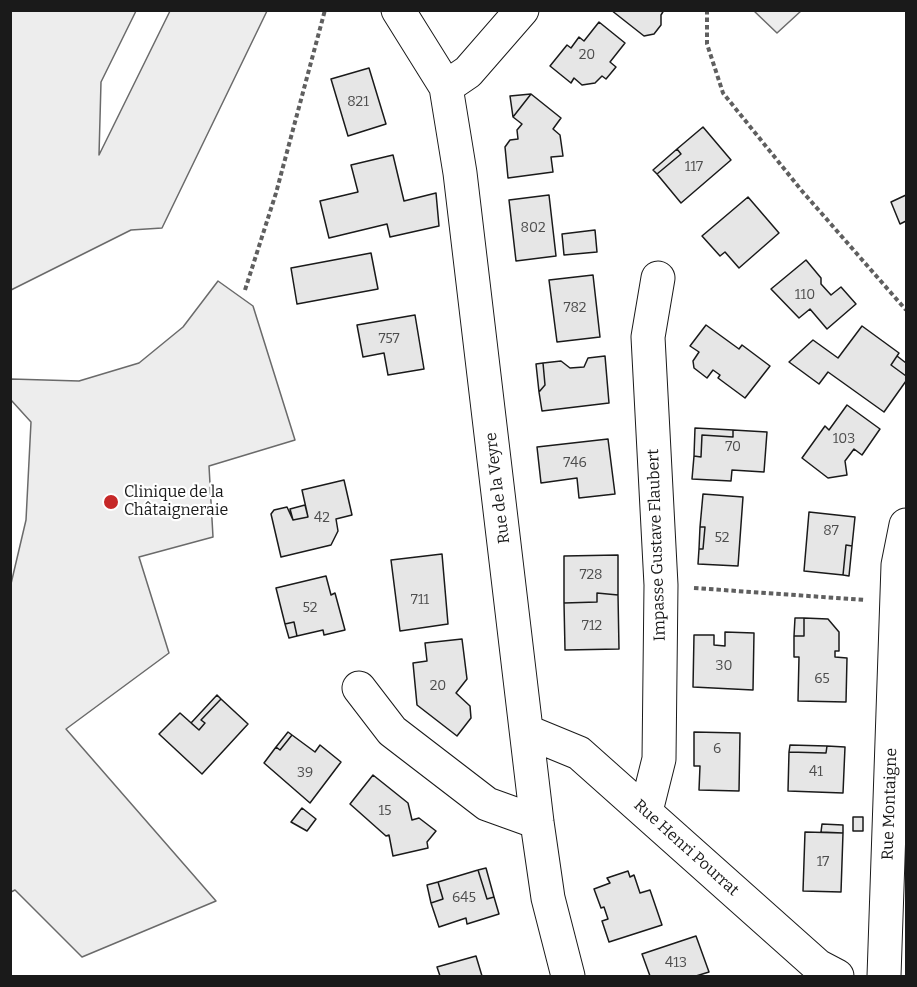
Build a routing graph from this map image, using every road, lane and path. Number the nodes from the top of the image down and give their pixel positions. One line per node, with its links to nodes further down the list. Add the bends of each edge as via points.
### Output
1 (325, 10): 7 (path, via 276,193)
2 (398, 10): 5 (street, Rue de la Veyre)
3 (522, 10): 5 (street, via 468,72)
4 (706, 10): 8 (path, via 707,44 723,93)
5 (446, 87): 13 (street, Rue de la Veyre, via 460,173)
6 (658, 278): 10 (street, Impasse Gustave Flaubert, via 648,337)
7 (245, 290)
8 (906, 310)
9 (906, 525): 11 (street, Rue Montaigne)
10 (661, 585): 11 (path); 14 (street, Impasse Gustave Flaubert, via 659,759)
11 (896, 602): 18 (street, Rue Montaigne)
12 (359, 688): 15 (street, via 392,731 487,804)
13 (528, 732): 14 (street, Rue Henri Pourrat, via 579,753); 15 (street, Rue de la Veyre)
14 (646, 811): 17 (street, Rue Henri Pourrat, via 819,966)
15 (537, 822): 16 (street, Rue de la Veyre, via 548,898)
16 (568, 976)
17 (837, 976)
18 (884, 976)

